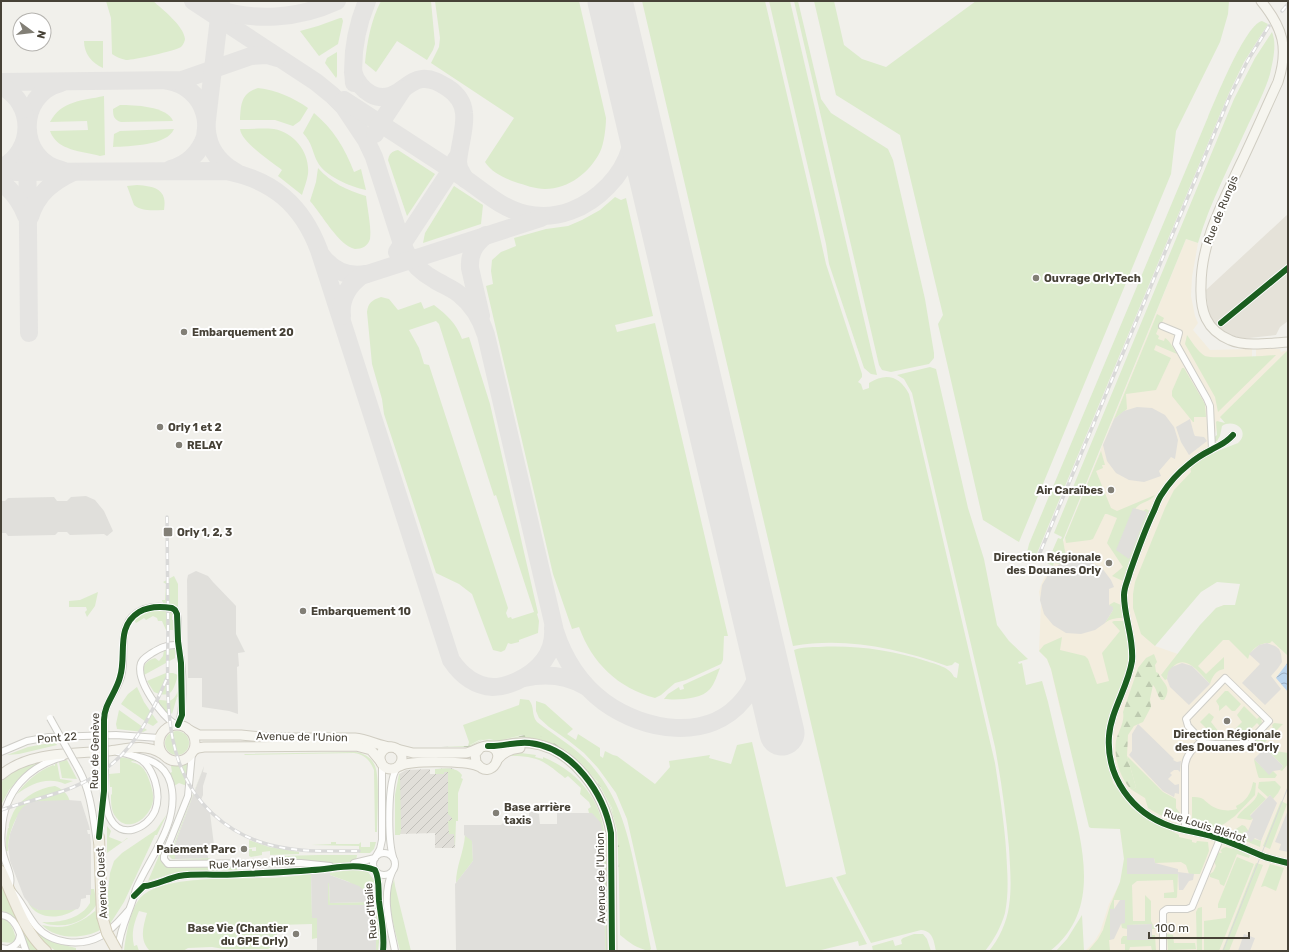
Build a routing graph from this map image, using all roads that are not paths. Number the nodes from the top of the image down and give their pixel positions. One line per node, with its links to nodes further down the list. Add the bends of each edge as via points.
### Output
1 (1261, 1): 2 (street, Rue de Rungis, via 1278,25)
2 (1286, 56): 6 (street, Rue de Rungis, via 1278,82 1210,232 1201,279 1201,298 1205,318 1222,336 1235,342)
3 (1288, 268): 4 (street)
4 (1221, 322)
5 (1162, 326): 8 (street, via 1179,333 1176,344 1208,398)
6 (1288, 342)
7 (1233, 435): 8 (street, Rue Louis Blériot, via 1226,443)
8 (1212, 449): 30 (street, Rue Louis Blériot, via 1184,468 1162,494 1135,557 1124,595 1133,650 1125,686 1114,713 1109,735 1109,750 1116,779 1132,803 1157,821)
9 (175, 646): 11 (street, via 155,651 142,660 140,668 151,698 168,720)
10 (50, 718): 33 (street, bridge, via 84,780)
11 (177, 725): 12 (street, Avenue de l'Union); 13 (street, via 167,728); 29 (street, Rue de Genève, bridge, via 182,715 182,699 176,612 172,608 146,608 130,619 126,626 122,645 122,671 107,705 104,720)
12 (189, 730): 16 (street, Avenue de l'Union, via 199,735 364,738); 20 (street, via 194,738)
13 (159, 738): 18 (street, Pont 22, via 116,735 49,737 35,739); 21 (street)
14 (1202, 740): 14 (street, via 1205,743 1252,745 1252,739 1270,721 1225,678 1186,719 1188,726); 30 (street, via 1189,753 1186,760)
15 (484, 747): 16 (street, Avenue de l'Union, via 471,753 413,753); 23 (street, via 491,747 496,752); 25 (street, via 475,754); 28 (street, Avenue de l'Union, via 525,742 545,747 570,762)
16 (394, 748): 24 (street, via 382,752); 26 (street, via 401,753 402,758)
17 (108, 751): 19 (street, Avenue de l'Union); 21 (street, Avenue de l'Union, via 134,747); 22 (street)
18 (1, 752)
19 (86, 752): 27 (street, Avenue de l'Union, via 66,752 42,757 13,766); 41 (street, via 58,758 42,765 24,778 10,795 4,814 1,841 10,878)
20 (193, 752): 21 (street, Avenue de l'Union, via 178,762 169,760); 24 (street, Avenue de l'Union, via 204,747 356,746 371,750); 37 (street, Rue Maryse Hilsz, via 188,796 164,856 168,864 300,863)
21 (162, 754)
22 (135, 756): 29 (street, via 150,769 157,786 157,804 148,821 134,830 128,831 118,827 109,814); 42 (street, via 152,760 166,771 172,786 173,804 168,823)
23 (497, 760): 25 (street, Avenue de l'Union, via 489,769); 28 (street, Avenue de l'Union, via 513,749 536,750 566,764)
24 (381, 763): 26 (street, Avenue de l'Union, via 390,770); 34 (street, Rue d'Italie, via 382,840)
25 (478, 766): 26 (street, Avenue de l'Union, via 459,762 413,762)
26 (398, 767): 35 (street, Rue d'Italie, via 391,781 390,793 390,841)
27 (1, 775)
28 (590, 784): 53 (street, Avenue de l'Union, via 603,805 611,833)
29 (104, 791): 31 (street, Rue de Genève)
30 (1185, 830): 32 (street, Rue Louis Blériot)
31 (99, 837): 33 (main road, Avenue Ouest)
32 (1220, 839): 36 (street, Rue Louis Blériot); 54 (street, via 1192,907 1167,909 1163,912)
33 (99, 856): 50 (main road, Avenue Ouest, bridge, via 102,916 107,934)
34 (376, 857): 35 (street, via 385,852); 37 (street, Rue Maryse Hilsz); 38 (street, Rue d'Italie, via 373,864)
35 (393, 857): 40 (street, Rue d'Italie, via 395,865)
36 (1288, 863)
37 (350, 866): 38 (street, Rue Maryse Hilsz, via 364,866); 42 (street, Rue Maryse Hilsz, via 269,873 178,876 144,886)
38 (375, 870): 40 (street, Rue d'Italie, via 383,874); 51 (street, Rue d'Italie, via 379,878 379,902 384,930)
39 (1, 871): 41 (main road)
40 (392, 872): 52 (street, Rue d'Italie, via 386,889 386,900)
41 (9, 888): 43 (street, via 37,927 63,941 94,939 112,929); 49 (main road, via 26,926)
42 (134, 896): 43 (street)
43 (128, 911): 50 (street)
44 (1, 915): 45 (street, via 14,922)
45 (20, 935): 46 (street, via 15,946); 48 (street)
46 (4, 949): 47 (street)
47 (20, 951)
48 (26, 951)
49 (46, 951)
50 (117, 951)
51 (383, 951)
52 (395, 951)
53 (612, 951)
54 (1163, 951)

